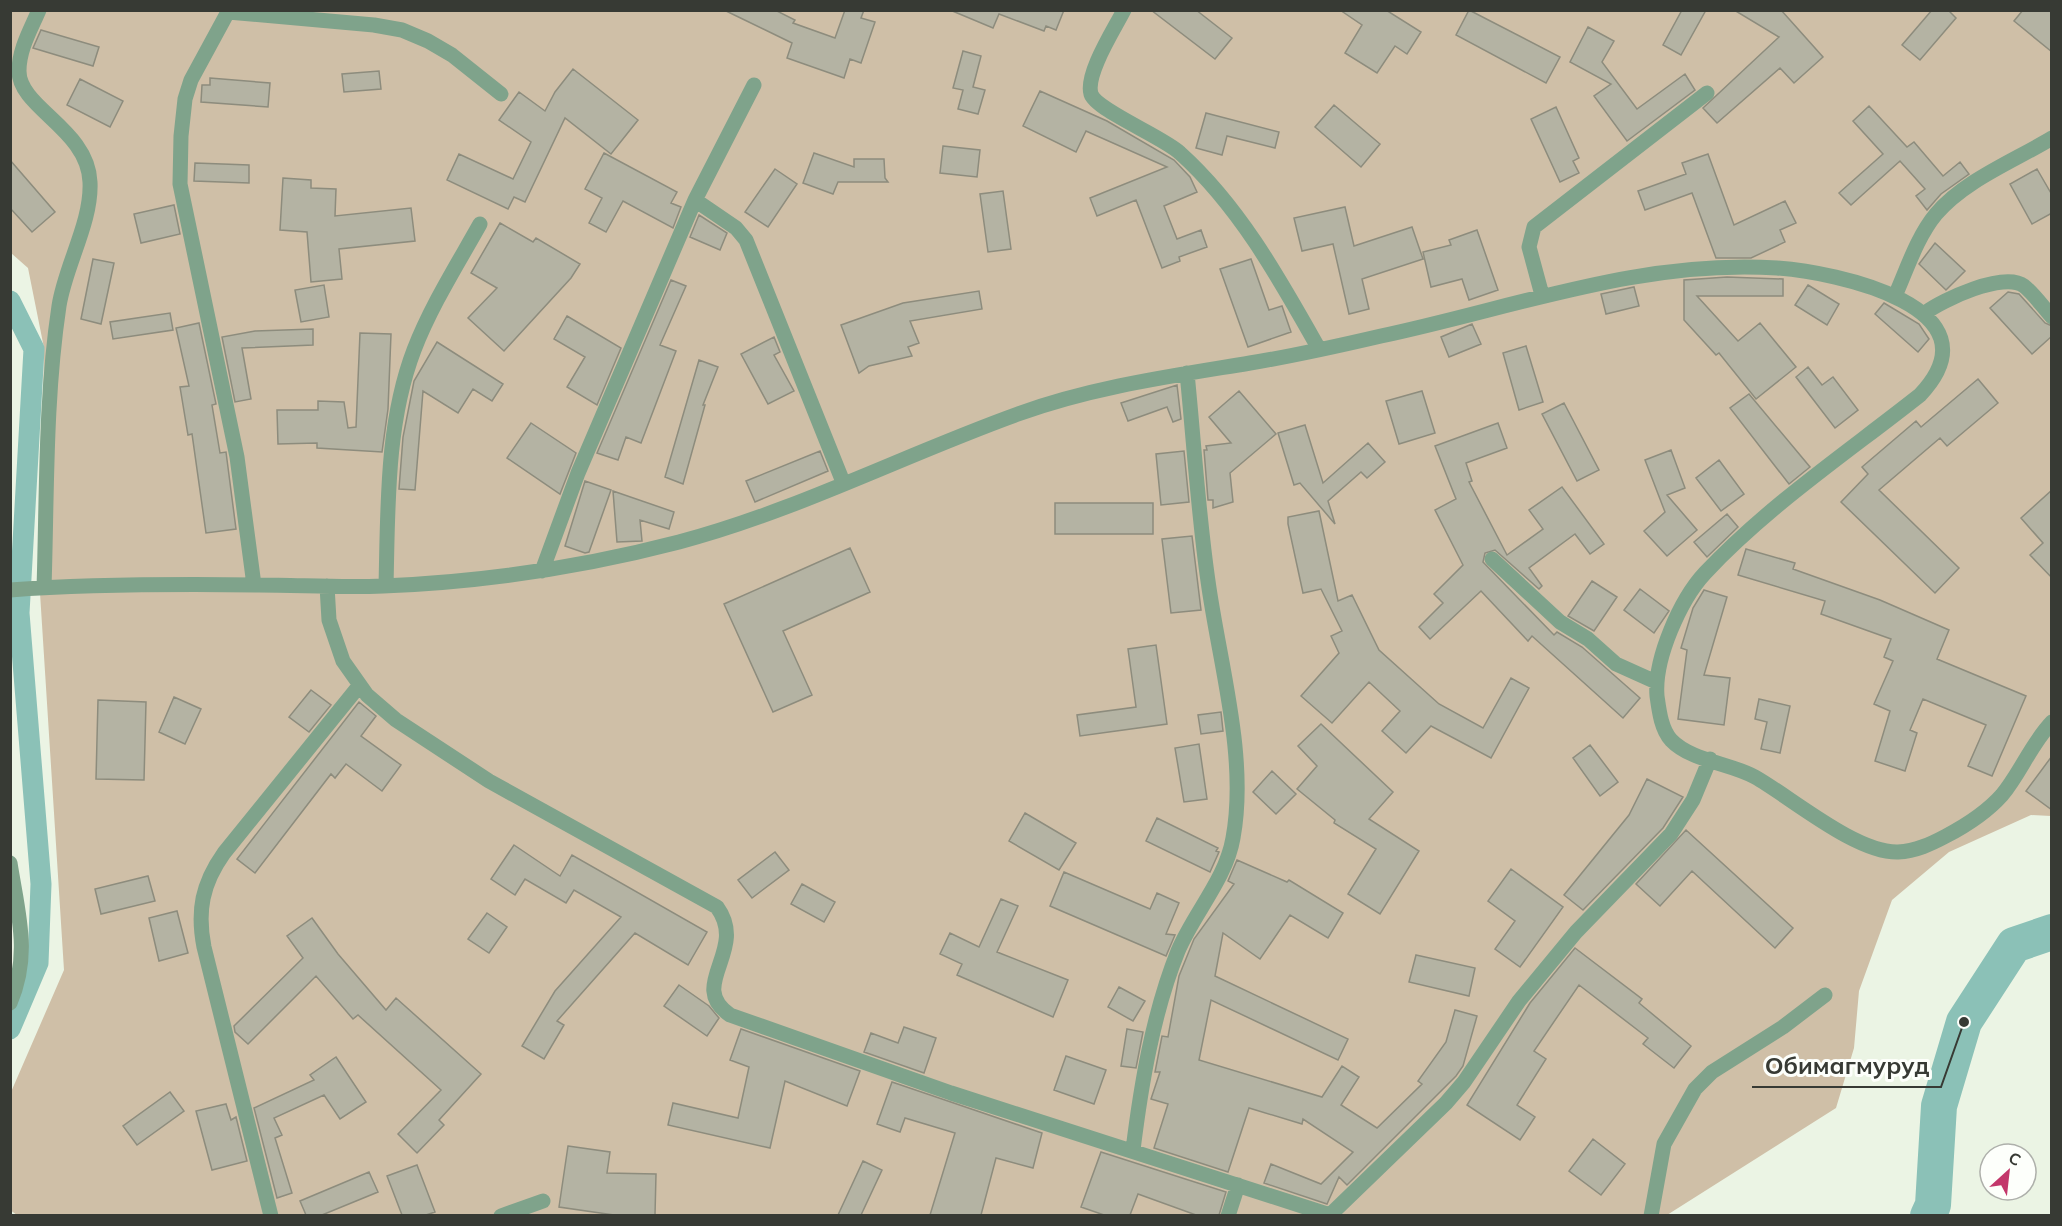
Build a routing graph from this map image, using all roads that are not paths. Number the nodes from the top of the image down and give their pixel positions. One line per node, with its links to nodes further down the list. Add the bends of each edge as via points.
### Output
1 (39, 10): 22 (street, via 20,59 21,81 30,96 73,138 87,165 90,190 58,312)
2 (1124, 10): 14 (street, via 1097,62 1090,88 1094,99 1158,136 1198,171 1245,229)
3 (229, 11): 6 (street, via 408,32 452,55); 19 (street, via 191,80 185,99 180,184 237,456)
4 (754, 85): 8 (street)
5 (1707, 93): 10 (street, via 1534,227 1529,247)
6 (501, 94)
7 (2052, 138): 11 (street, via 1979,181 1934,216)
8 (695, 200): 16 (street, via 736,228 746,240); 18 (street, via 578,473)
9 (480, 224): 21 (street, via 422,332 401,392 389,506)
10 (1542, 295): 11 (street, via 1580,285 1735,265 1818,273); 14 (street)
11 (1895, 296): 12 (street)
12 (1925, 313): 13 (street, via 1949,298 2011,282 2024,286); 24 (street, via 1941,348 1940,363 1931,384 1754,527 1705,573 1673,625)
13 (2052, 317)
14 (1319, 349): 15 (street)
15 (1187, 374): 16 (street, via 1127,384 1022,412); 31 (street, via 1207,578 1231,724 1236,806 1228,858 1190,925 1168,978)
16 (843, 482): 18 (street, via 764,516 680,542)
17 (1492, 558): 24 (street, via 1560,622 1588,639 1616,664)
18 (542, 571): 21 (street)
19 (254, 585): 20 (street); 22 (street)
20 (327, 586): 21 (street); 25 (street, via 335,641)
21 (386, 586)
22 (40, 588): 23 (street)
23 (10, 591)
24 (1656, 682): 27 (street, via 1662,721 1669,737 1687,751)
25 (359, 686): 31 (street, via 396,720 489,781 717,907 725,919 728,939 714,980 714,994 719,1006 730,1015 951,1093); 34 (street, via 224,854 202,894 204,947)
26 (2052, 722): 27 (street, via 1993,804 1971,822 1929,845 1897,852 1870,846 1738,767)
27 (1710, 759): 37 (street, via 1693,800 1671,834 1576,932 1519,1001 1446,1103)
28 (10, 863): 30 (street, via 23,944 22,967)
29 (1825, 995): 38 (street, via 1712,1072 1695,1089 1664,1144)
30 (10, 1003)
31 (1133, 1150): 32 (street)
32 (1238, 1185): 36 (street); 37 (street)
33 (543, 1201): 35 (street)
34 (271, 1215)
35 (501, 1215)
36 (1228, 1215)
37 (1332, 1215)
38 (1650, 1215)

